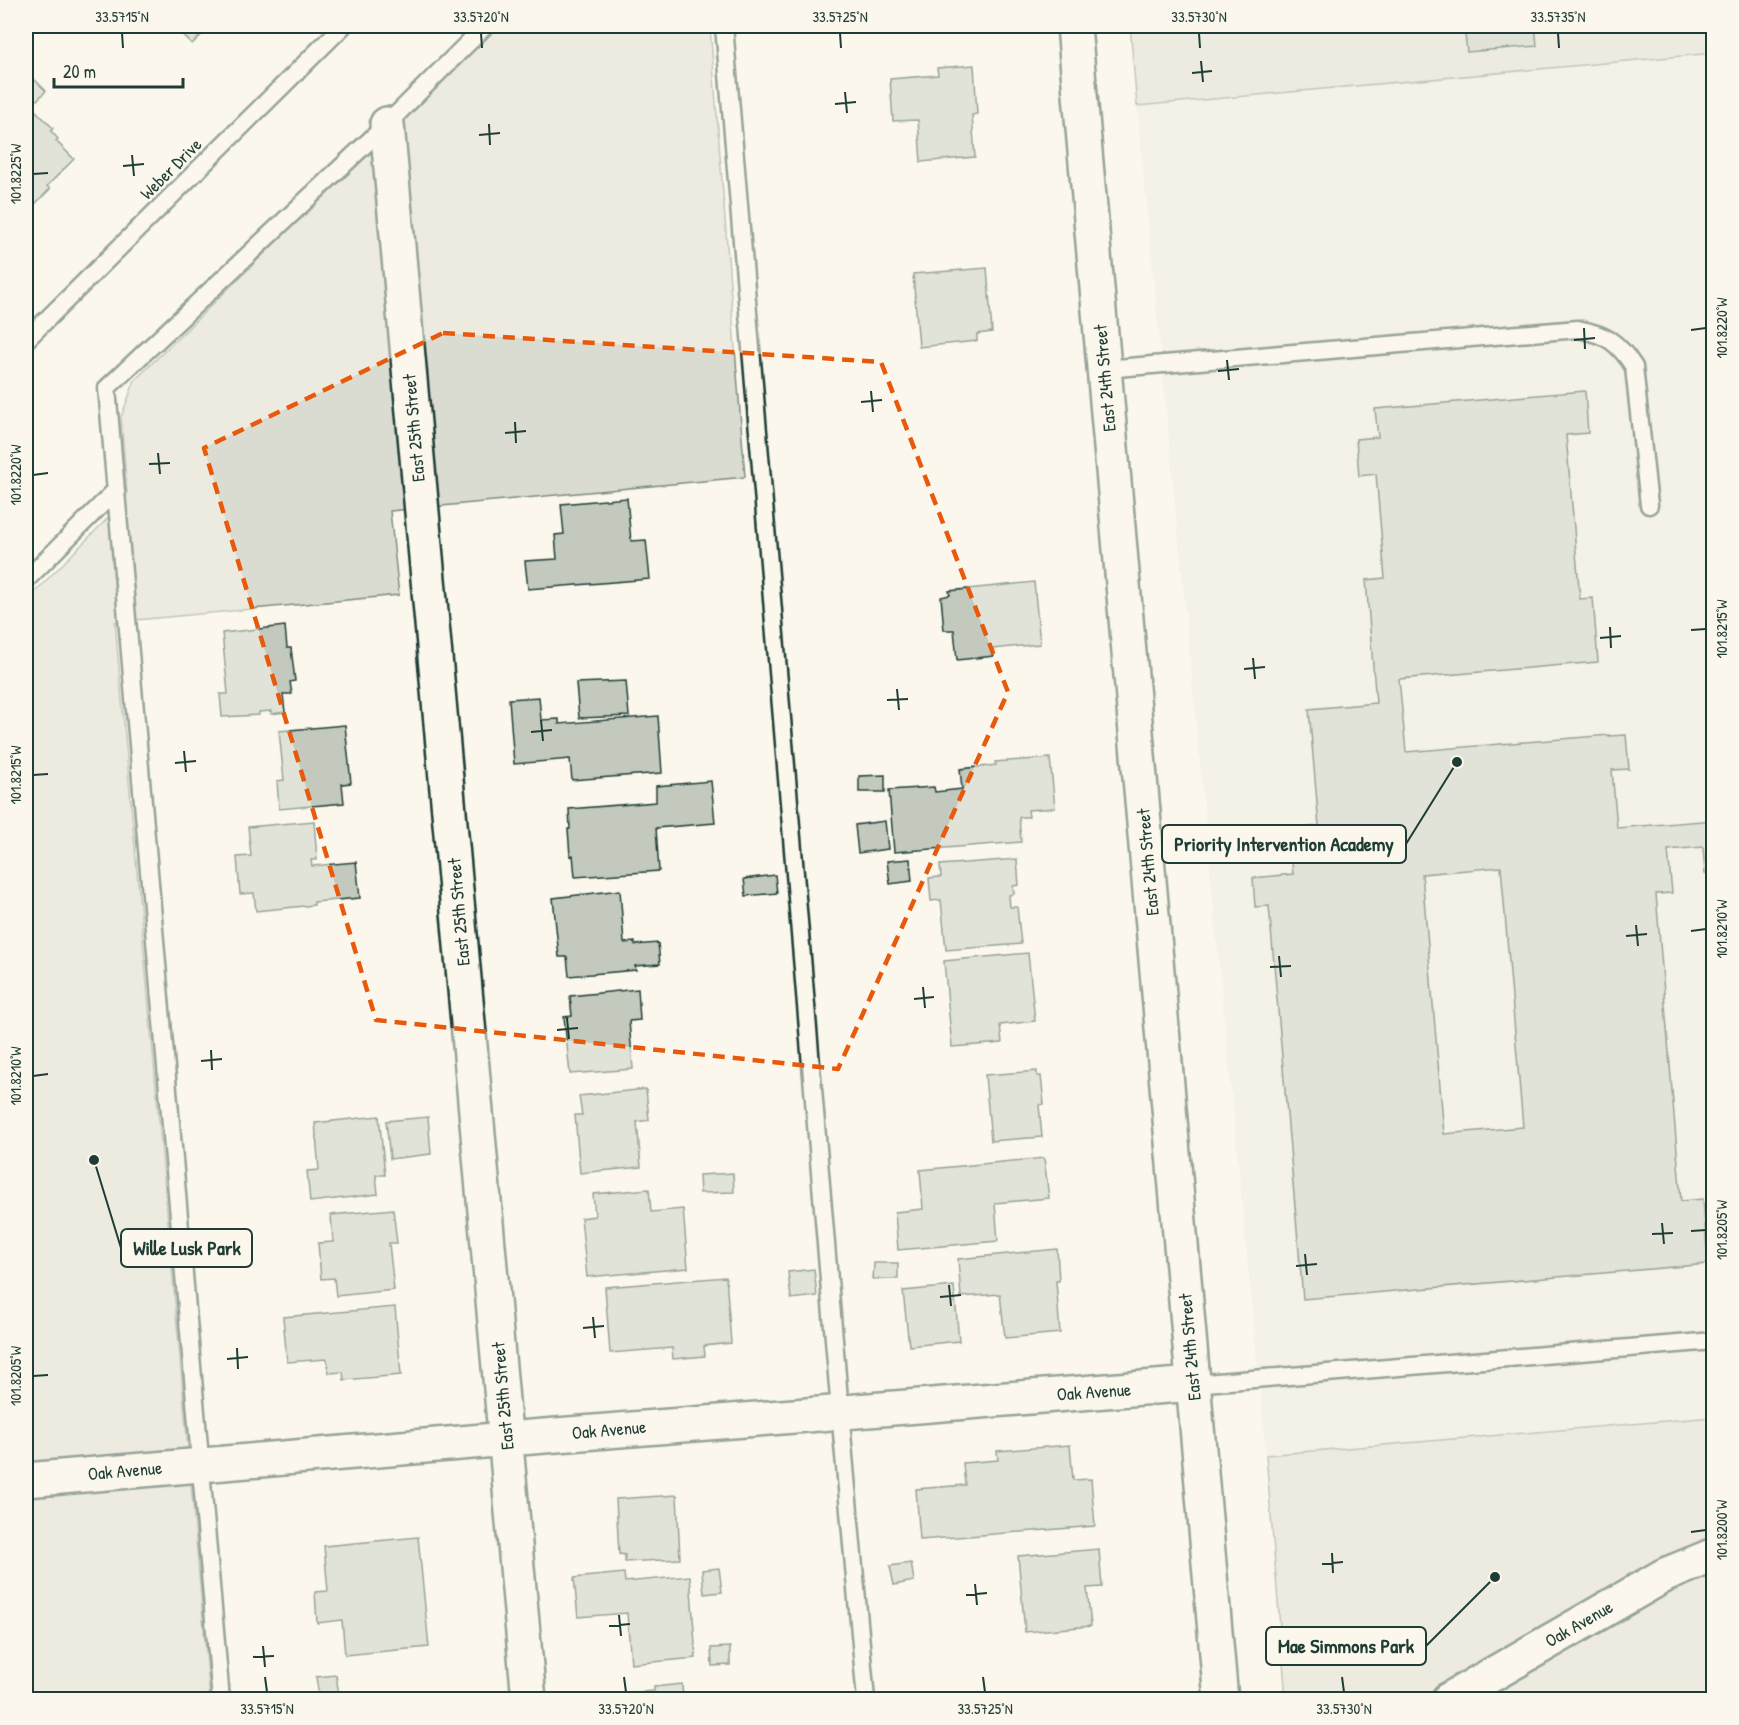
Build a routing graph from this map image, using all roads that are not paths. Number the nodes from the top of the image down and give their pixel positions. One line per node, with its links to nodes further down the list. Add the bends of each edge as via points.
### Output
1 (343, 26): 6 (lane, Weber Drive)
2 (485, 26): 5 (lane)
3 (724, 26): 13 (lane)
4 (1074, 26): 7 (street, East 24th Street)
5 (387, 124): 8 (lane, via 107,387); 14 (street, East 25th Street)
6 (26, 340)
7 (1105, 369): 9 (lane, via 1578,328 1595,332 1612,339 1634,367); 12 (street, East 24th Street)
8 (116, 489): 10 (lane); 15 (lane)
9 (1648, 505)
10 (26, 580)
11 (1713, 1341): 12 (lane)
12 (1193, 1384): 13 (street, Oak Avenue); 21 (street, East 24th Street)
13 (840, 1411): 14 (street, Oak Avenue); 20 (lane)
14 (507, 1439): 15 (street, Oak Avenue); 19 (street, East 25th Street)
15 (201, 1464): 16 (street, Oak Avenue); 18 (lane)
16 (26, 1480)
17 (1713, 1555): 22 (street, Oak Avenue, via 1665,1575)
18 (221, 1700)
19 (529, 1700)
20 (867, 1700)
21 (1221, 1700)
22 (1448, 1700)

